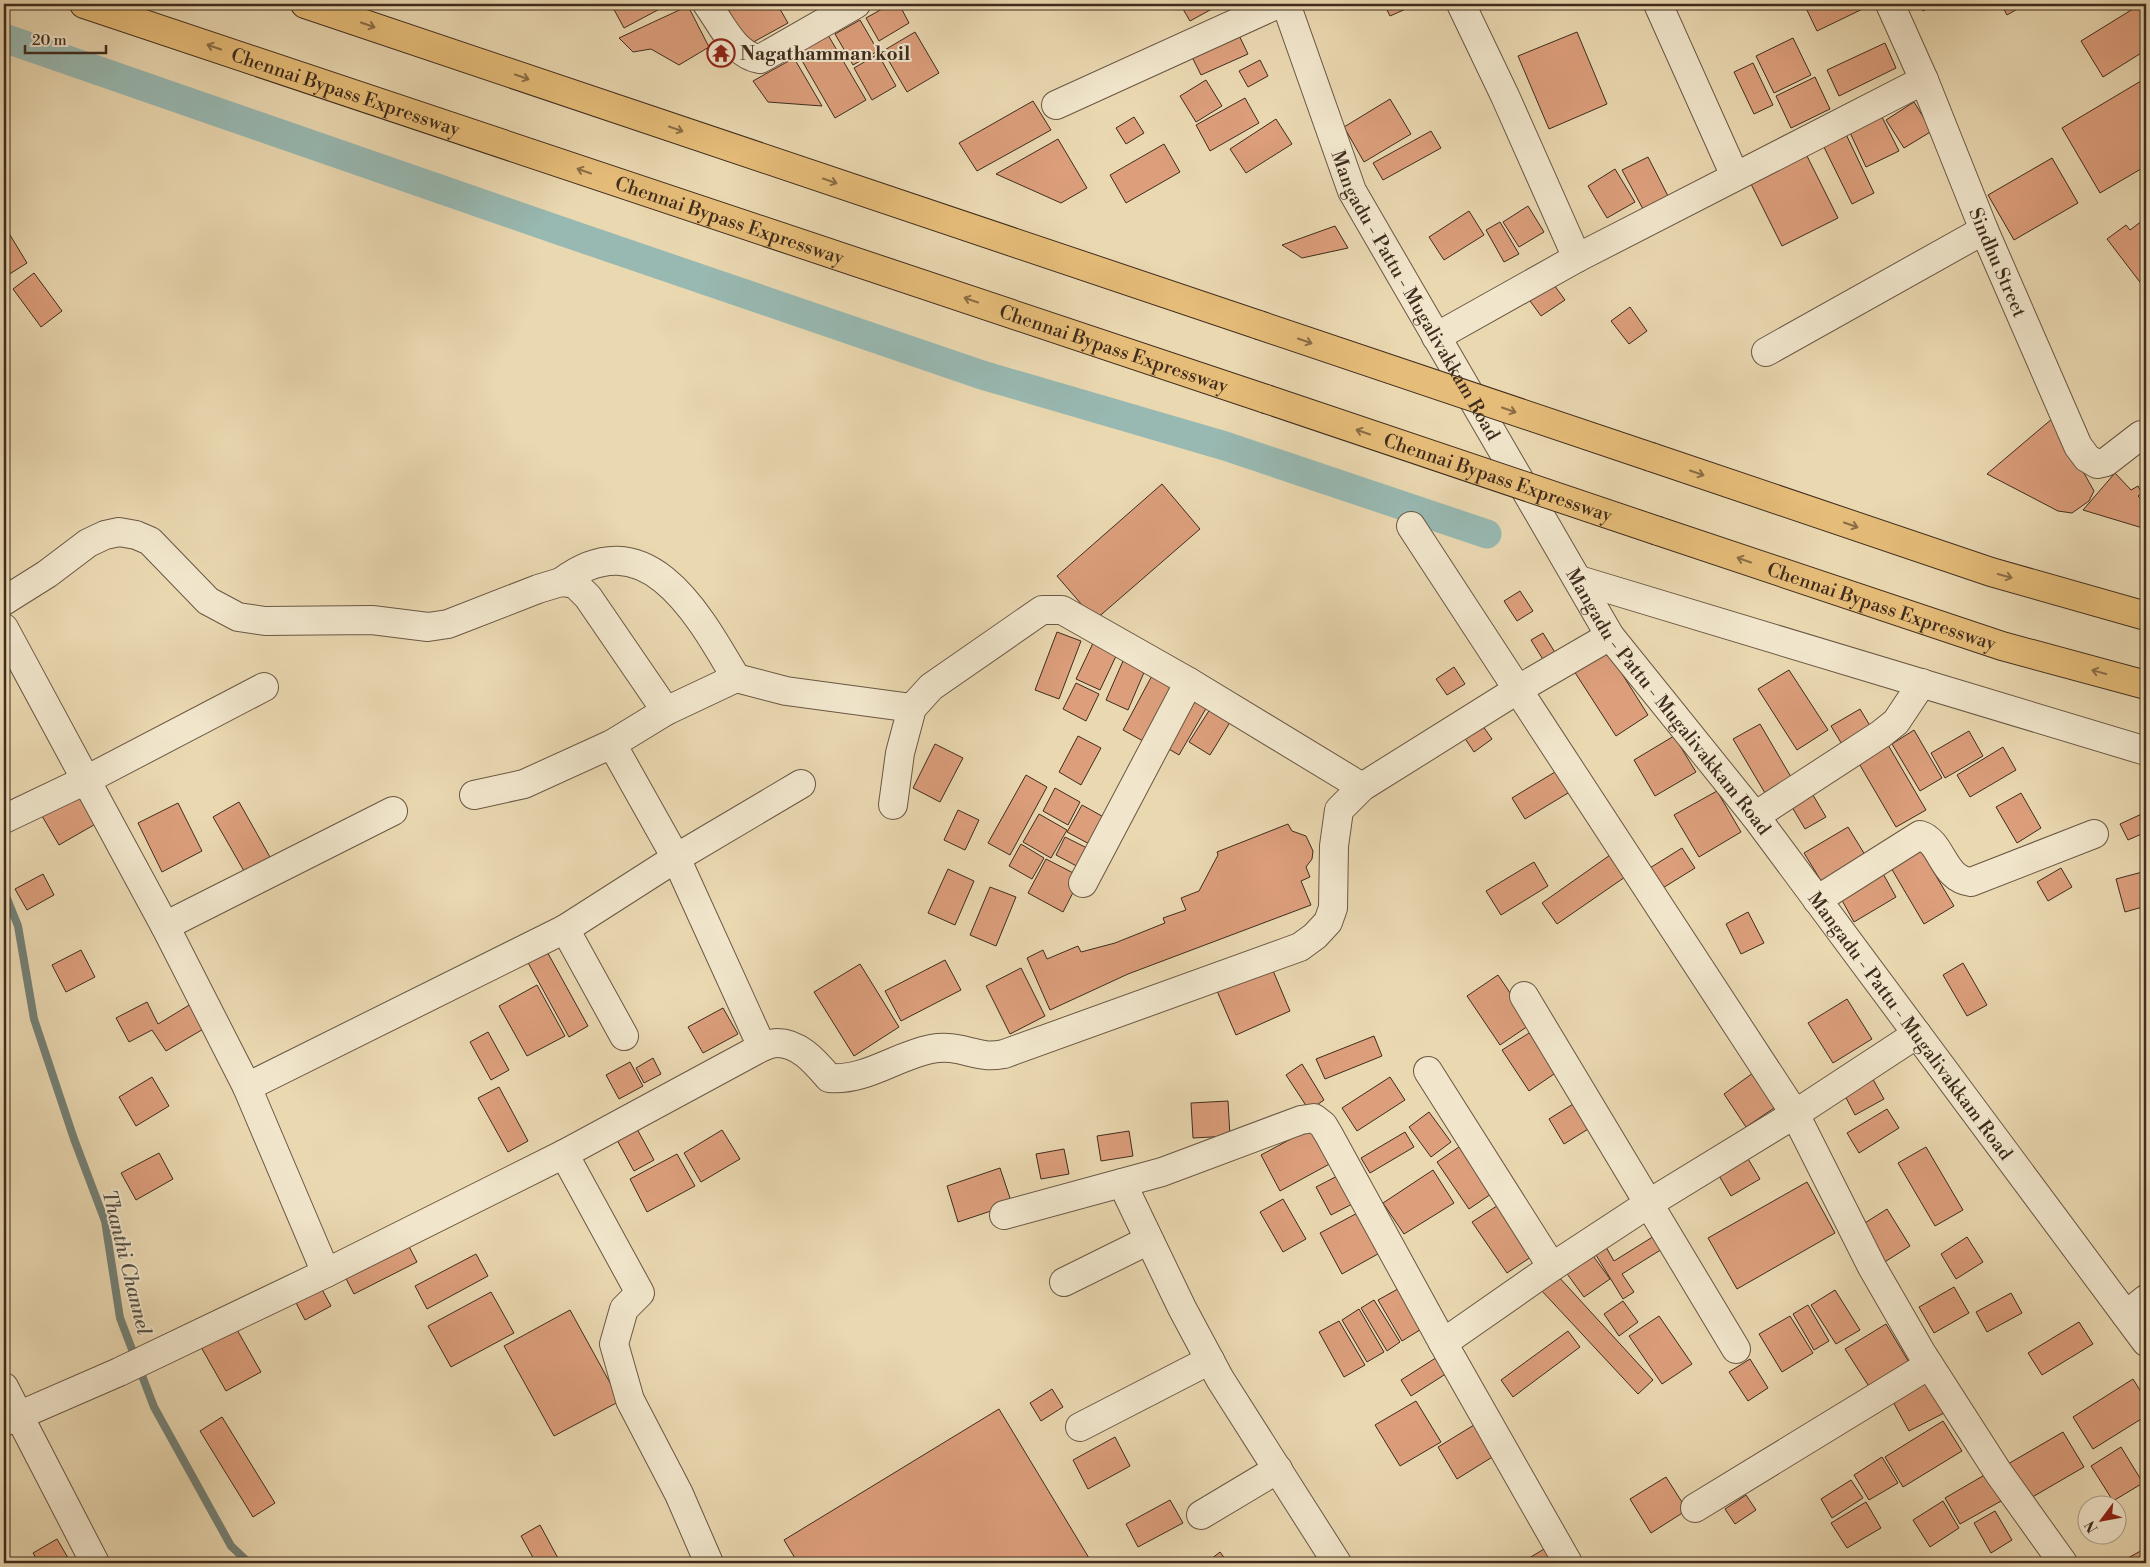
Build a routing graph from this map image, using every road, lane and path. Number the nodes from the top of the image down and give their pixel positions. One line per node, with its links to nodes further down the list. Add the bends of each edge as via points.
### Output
1 (84, 4): 28 (highway, Chennai Bypass Expressway, one-way to 1, bridge, via 2002,646)
2 (305, 4): 22 (highway, one-way to 22, bridge, via 1991,572)
3 (707, 4): 4 (street, via 738,48 750,58 760,60)
4 (856, 4)
5 (1278, 4): 11 (street)
6 (1286, 4): 15 (street, Mangadu - Pattu - Mugalivakkam Road, via 1352,191)
7 (1461, 4): 14 (street)
8 (1658, 4): 12 (street)
9 (1890, 4): 10 (street, Sindhu Street)
10 (1924, 80): 12 (street); 13 (street, Sindhu Street)
11 (1056, 105)
12 (1735, 176): 14 (street)
13 (1984, 230): 16 (street); 17 (street, Sindhu Street, via 2078,446 2087,458 2097,464 2106,462)
14 (1577, 258): 15 (street)
15 (1436, 338): 19 (street, Mangadu - Pattu - Mugalivakkam Road)
16 (1766, 352)
17 (2141, 435)
18 (1411, 526): 30 (street)
19 (1579, 580): 24 (street, Mangadu - Pattu - Mugalivakkam Road); 27 (street)
20 (561, 582): 21 (street, via 448,624 428,627 372,620 264,621 238,616 208,601 150,541 119,532 88,543); 25 (street, via 576,570 596,562 615,560 637,564 650,571 680,595 704,624); 32 (street, via 575,584 588,597)
21 (4, 601)
22 (2146, 616)
23 (4, 628): 35 (street)
24 (1610, 636): 30 (street); 41 (street, Mangadu - Pattu - Mugalivakkam Road)
25 (736, 678): 31 (street, via 786,692); 32 (street)
26 (1189, 682): 31 (street, via 1062,610 1052,609 1042,610 930,687); 37 (street); 45 (street)
27 (1922, 683): 34 (street); 41 (street, via 1896,722)
28 (2146, 685)
29 (264, 687): 35 (street)
30 (1516, 690): 37 (street); 55 (street)
31 (912, 708): 39 (street, via 900,753)
32 (666, 711): 33 (street)
33 (612, 744): 38 (street, via 524,784); 44 (street)
34 (2146, 751)
35 (86, 780): 42 (street); 47 (street)
36 (801, 784): 44 (street)
37 (1362, 787): 52 (street, via 1339,810 1334,846 1333,908 1328,922 1300,947 1004,1054 986,1055 947,1047 930,1049 857,1077 840,1079 829,1078 799,1049 778,1043)
38 (474, 795)
39 (893, 806)
40 (393, 811): 47 (street)
41 (1755, 816): 46 (street, Mangadu - Pattu - Mugalivakkam Road)
42 (4, 819)
43 (2094, 834): 46 (street, via 1971,882 1957,879 1928,839 1920,835)
44 (676, 858): 48 (street); 52 (street)
45 (1083, 883)
46 (1817, 900): 50 (street, Mangadu - Pattu - Mugalivakkam Road)
47 (165, 926): 54 (street)
48 (565, 929): 51 (street); 54 (street)
49 (1524, 996): 58 (street)
50 (1917, 1034): 55 (street); 64 (street, Mangadu - Pattu - Mugalivakkam Road)
51 (624, 1036)
52 (762, 1046): 56 (street)
53 (1428, 1071): 61 (street)
54 (247, 1088): 62 (street)
55 (1795, 1114): 58 (street); 69 (street, via 1872,1267)
56 (564, 1154): 62 (street); 77 (street, via 640,1293 624,1309 614,1344 630,1400 679,1494)
57 (1122, 1183): 59 (street); 60 (street); 66 (street, via 1314,1118 1323,1125)
58 (1648, 1204): 61 (street); 67 (street)
59 (1004, 1215)
60 (1149, 1240): 63 (street); 68 (street)
61 (1552, 1267): 66 (street)
62 (326, 1273): 71 (street, via 151,1357)
63 (1064, 1282)
64 (2136, 1307): 65 (street, Mangadu - Pattu - Mugalivakkam Road)
65 (2146, 1342)
66 (1443, 1343): 79 (street)
67 (1736, 1349)
68 (1210, 1360): 72 (street); 73 (street)
69 (1930, 1365): 74 (street); 80 (street, via 1998,1472)
70 (4, 1388): 71 (street)
71 (10, 1418): 76 (street)
72 (1080, 1427)
73 (1278, 1470): 75 (street); 78 (street)
74 (1695, 1508)
75 (1201, 1516)
76 (96, 1563)
77 (709, 1563)
78 (1337, 1563)
79 (1568, 1563)
80 (2063, 1563)

